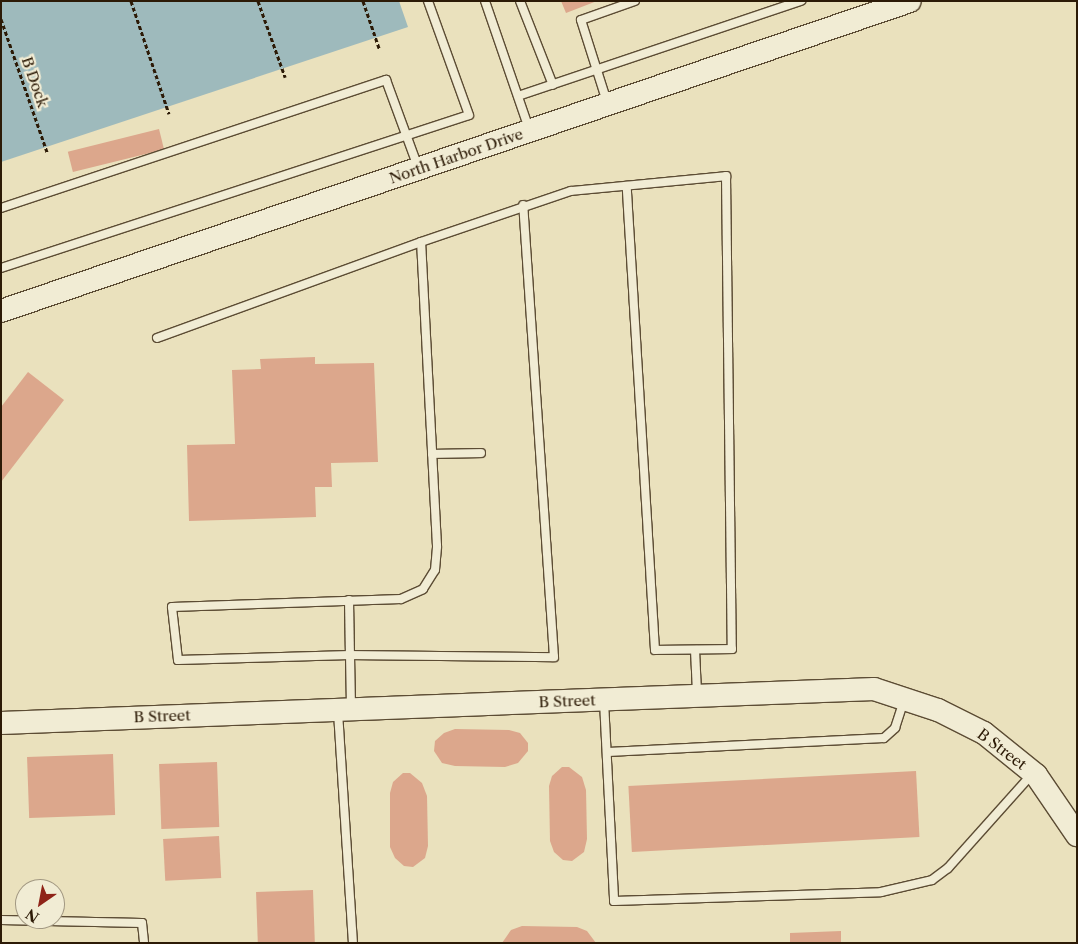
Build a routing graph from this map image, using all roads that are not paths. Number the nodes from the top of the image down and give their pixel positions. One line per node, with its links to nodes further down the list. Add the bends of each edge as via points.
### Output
1 (428, 1): 12 (lane, via 469,115)
2 (485, 1): 9 (lane)
3 (520, 1): 8 (lane)
4 (635, 1): 7 (lane, via 581,20)
5 (801, 1): 7 (lane)
6 (910, 1): 10 (street, North Harbor Drive)
7 (597, 71): 8 (lane); 10 (lane)
8 (553, 85): 9 (lane)
9 (518, 96): 11 (lane)
10 (608, 104): 11 (street, North Harbor Drive)
11 (530, 131): 13 (street, North Harbor Drive)
12 (406, 135): 13 (lane); 16 (lane, via 386,80); 18 (lane)
13 (419, 169): 19 (street, North Harbor Drive)
14 (627, 186): 15 (lane, via 556,194); 24 (lane, via 655,650); 24 (lane, via 726,176 732,649)
15 (523, 205): 17 (lane); 25 (lane, via 554,656)
16 (1, 208)
17 (422, 242): 20 (lane); 22 (lane)
18 (1, 268)
19 (1, 311)
20 (157, 338)
21 (481, 453): 22 (lane)
22 (432, 454): 23 (lane, via 435,570 423,589 400,599)
23 (349, 600): 25 (lane); 25 (lane, via 172,606 178,660)
24 (695, 650): 26 (lane)
25 (350, 655): 29 (lane)
26 (698, 695): 27 (street, B Street); 28 (street, B Street, via 874,689)
27 (604, 699): 29 (street, B Street); 31 (lane)
28 (905, 699): 31 (lane, via 895,728 884,738); 32 (street, B Street, via 938,710 984,733)
29 (344, 709): 30 (street, B Street); 36 (lane)
30 (1, 723)
31 (608, 752): 32 (lane, via 614,901 882,892 932,880 948,868)
32 (1034, 773): 33 (street, B Street)
33 (1077, 836)
34 (1, 920): 35 (lane, via 142,923)
35 (144, 943)
36 (353, 943)

